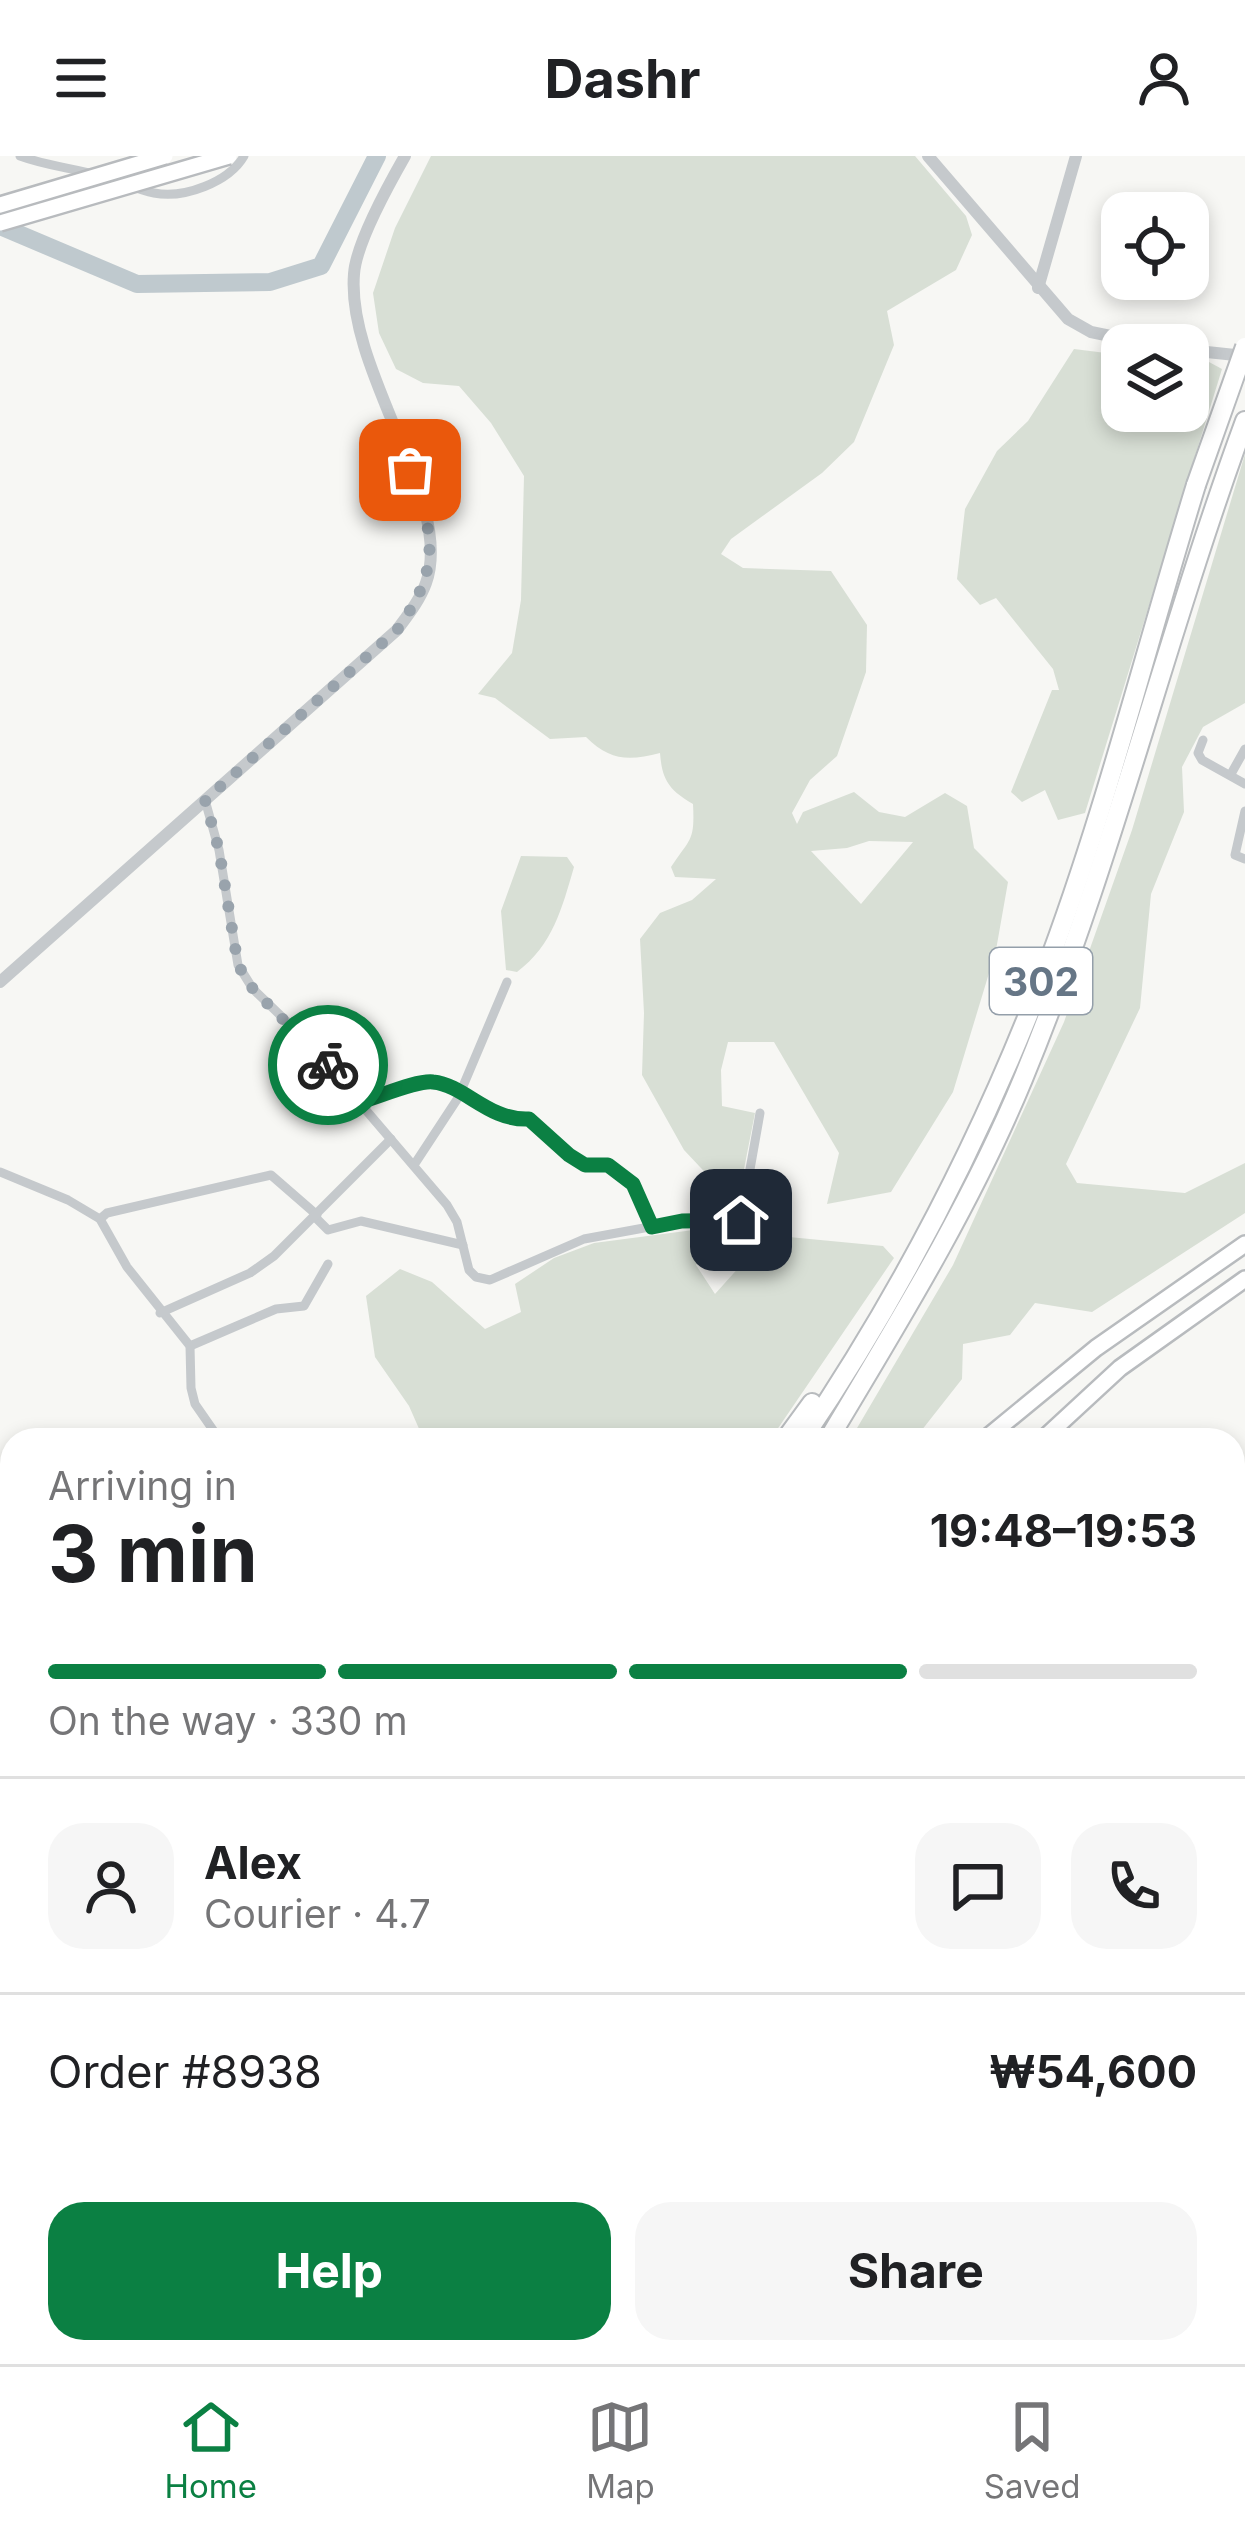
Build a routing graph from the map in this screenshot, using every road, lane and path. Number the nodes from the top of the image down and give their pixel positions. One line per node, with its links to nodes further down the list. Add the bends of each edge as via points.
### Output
1 (20, 156): 4 (street, via 157,194 215,182)
2 (165, 156): 8 (highway, bridge)
3 (229, 156): 9 (highway, bridge)
4 (244, 156)
5 (405, 156): 19 (street, via 354,272 378,391 426,508 426,582 397,630)
6 (928, 156): 10 (street)
7 (1076, 156): 10 (street)
8 (0, 205)
9 (0, 223)
10 (1039, 289): 11 (street, via 1068,319)
11 (1101, 334)
12 (1209, 351): 13 (street)
13 (1245, 352): 37 (highway, 302, bridge, via 1046,969 957,1178)
14 (1245, 421): 43 (highway, 302, via 1022,1083 916,1294)
15 (1203, 740): 17 (street, via 1202,760)
16 (1245, 749): 17 (street)
17 (1231, 774): 18 (street)
18 (1245, 784)
19 (205, 800): 22 (street); 25 (street, via 238,965)
20 (1245, 812): 21 (street, via 1235,855)
21 (1245, 859)
22 (0, 982)
23 (507, 982): 24 (street)
24 (460, 1094): 25 (street, via 428,1081); 28 (street); 32 (street, via 529,1119 585,1165 608,1165 633,1184)
25 (360, 1102): 27 (street)
26 (760, 1113): 32 (street, via 741,1220)
27 (391, 1139): 28 (street); 30 (street)
28 (414, 1165): 34 (street, via 458,1222)
29 (0, 1172): 31 (street)
30 (316, 1216): 31 (street, via 271,1174); 34 (street, via 328,1230 362,1221); 38 (street, via 250,1273)
31 (100, 1219): 38 (street)
32 (652, 1227): 34 (street, via 584,1239 490,1280 469,1270)
33 (1245, 1244): 44 (highway)
34 (463, 1245)
35 (328, 1264): 39 (street, via 304,1306 276,1309)
36 (1245, 1280): 45 (highway, via 1120,1368)
37 (896, 1288): 41 (highway); 42 (highway, 302)
38 (160, 1313): 39 (street)
39 (190, 1346): 40 (street, via 195,1404)
40 (212, 1428)
41 (794, 1428)
42 (809, 1428)
43 (835, 1428)
44 (999, 1428)
45 (1055, 1428)

